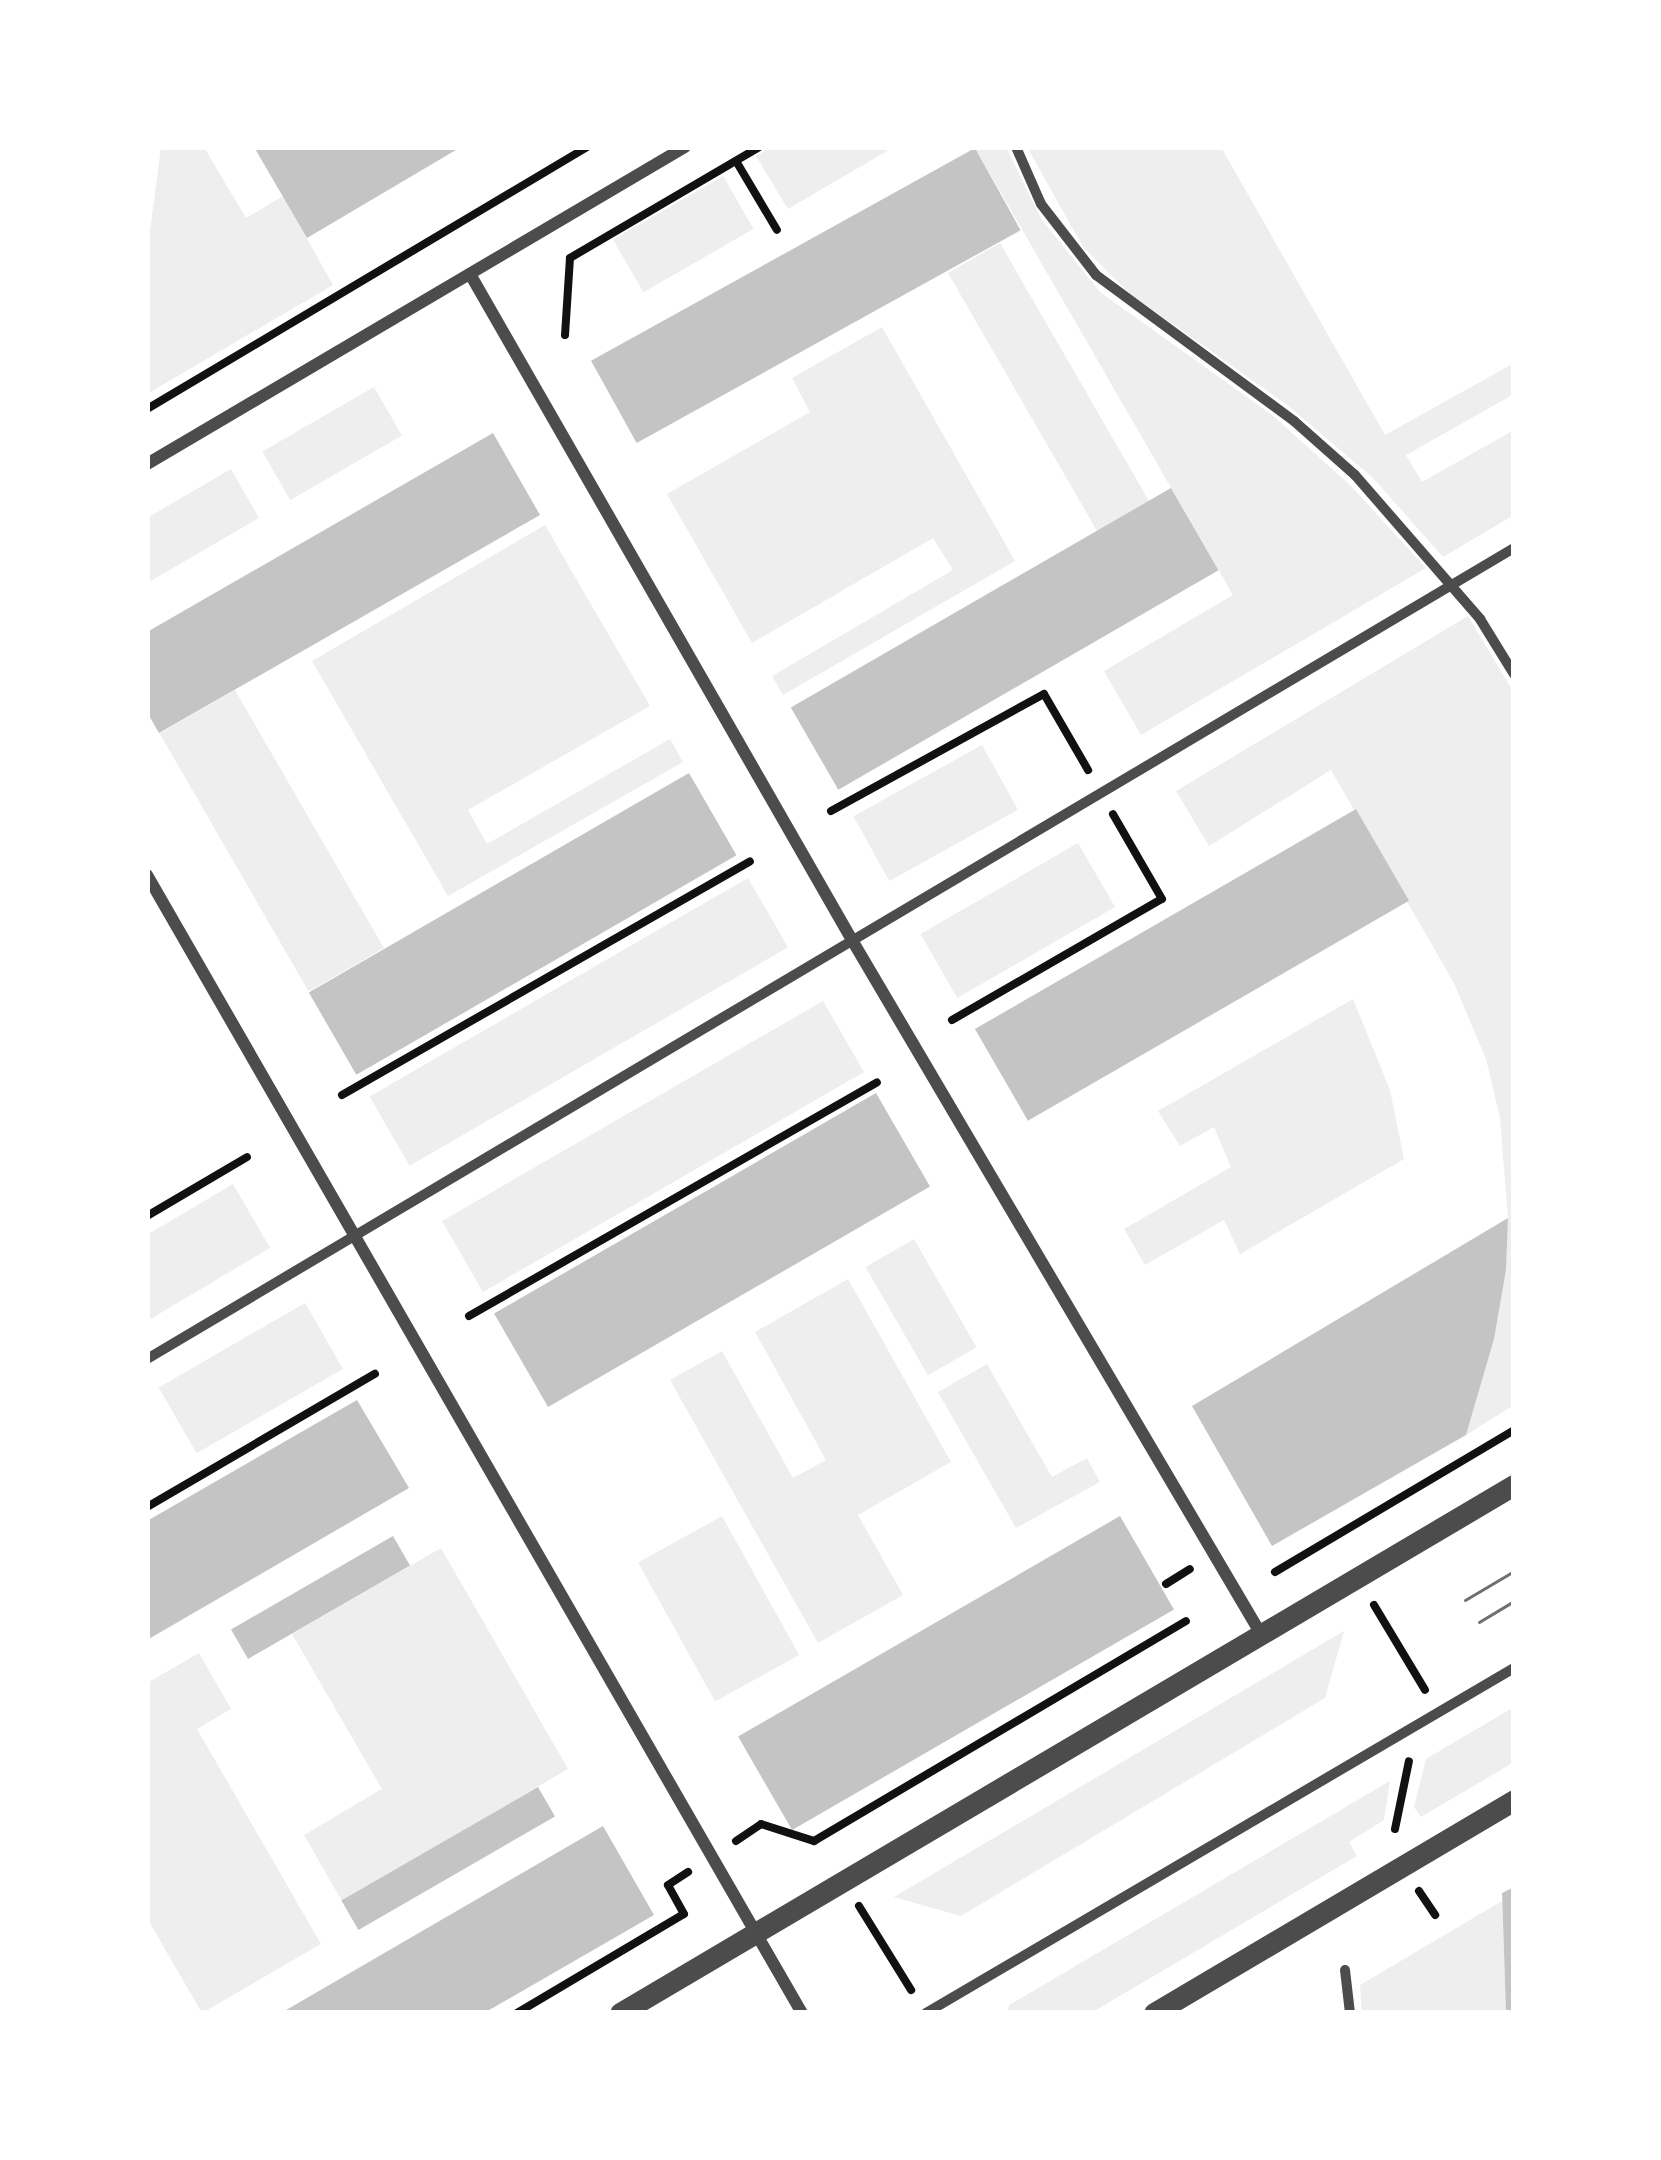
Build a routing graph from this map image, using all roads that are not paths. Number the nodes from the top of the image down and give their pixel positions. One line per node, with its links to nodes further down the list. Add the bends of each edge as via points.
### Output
1 (685, 147): 3 (street)
2 (1016, 147): 6 (street, via 1041,204 1096,275 1294,421 1355,475)
3 (470, 274): 4 (street); 9 (street)
4 (147, 464)
5 (1514, 548): 6 (street)
6 (1451, 585): 7 (street); 9 (street)
7 (1514, 674)
8 (147, 875): 10 (street)
9 (851, 940): 10 (street); 13 (street)
10 (354, 1236): 11 (street); 16 (street)
11 (147, 1359)
12 (1514, 1485): 13 (street)
13 (1261, 1634): 16 (street)
14 (1514, 1668): 20 (street)
15 (1514, 1800): 21 (street)
16 (754, 1932): 18 (street); 19 (street)
17 (1345, 1970): 22 (street)
18 (620, 2013)
19 (802, 2013)
20 (926, 2013)
21 (1154, 2013)
22 (1350, 2013)

